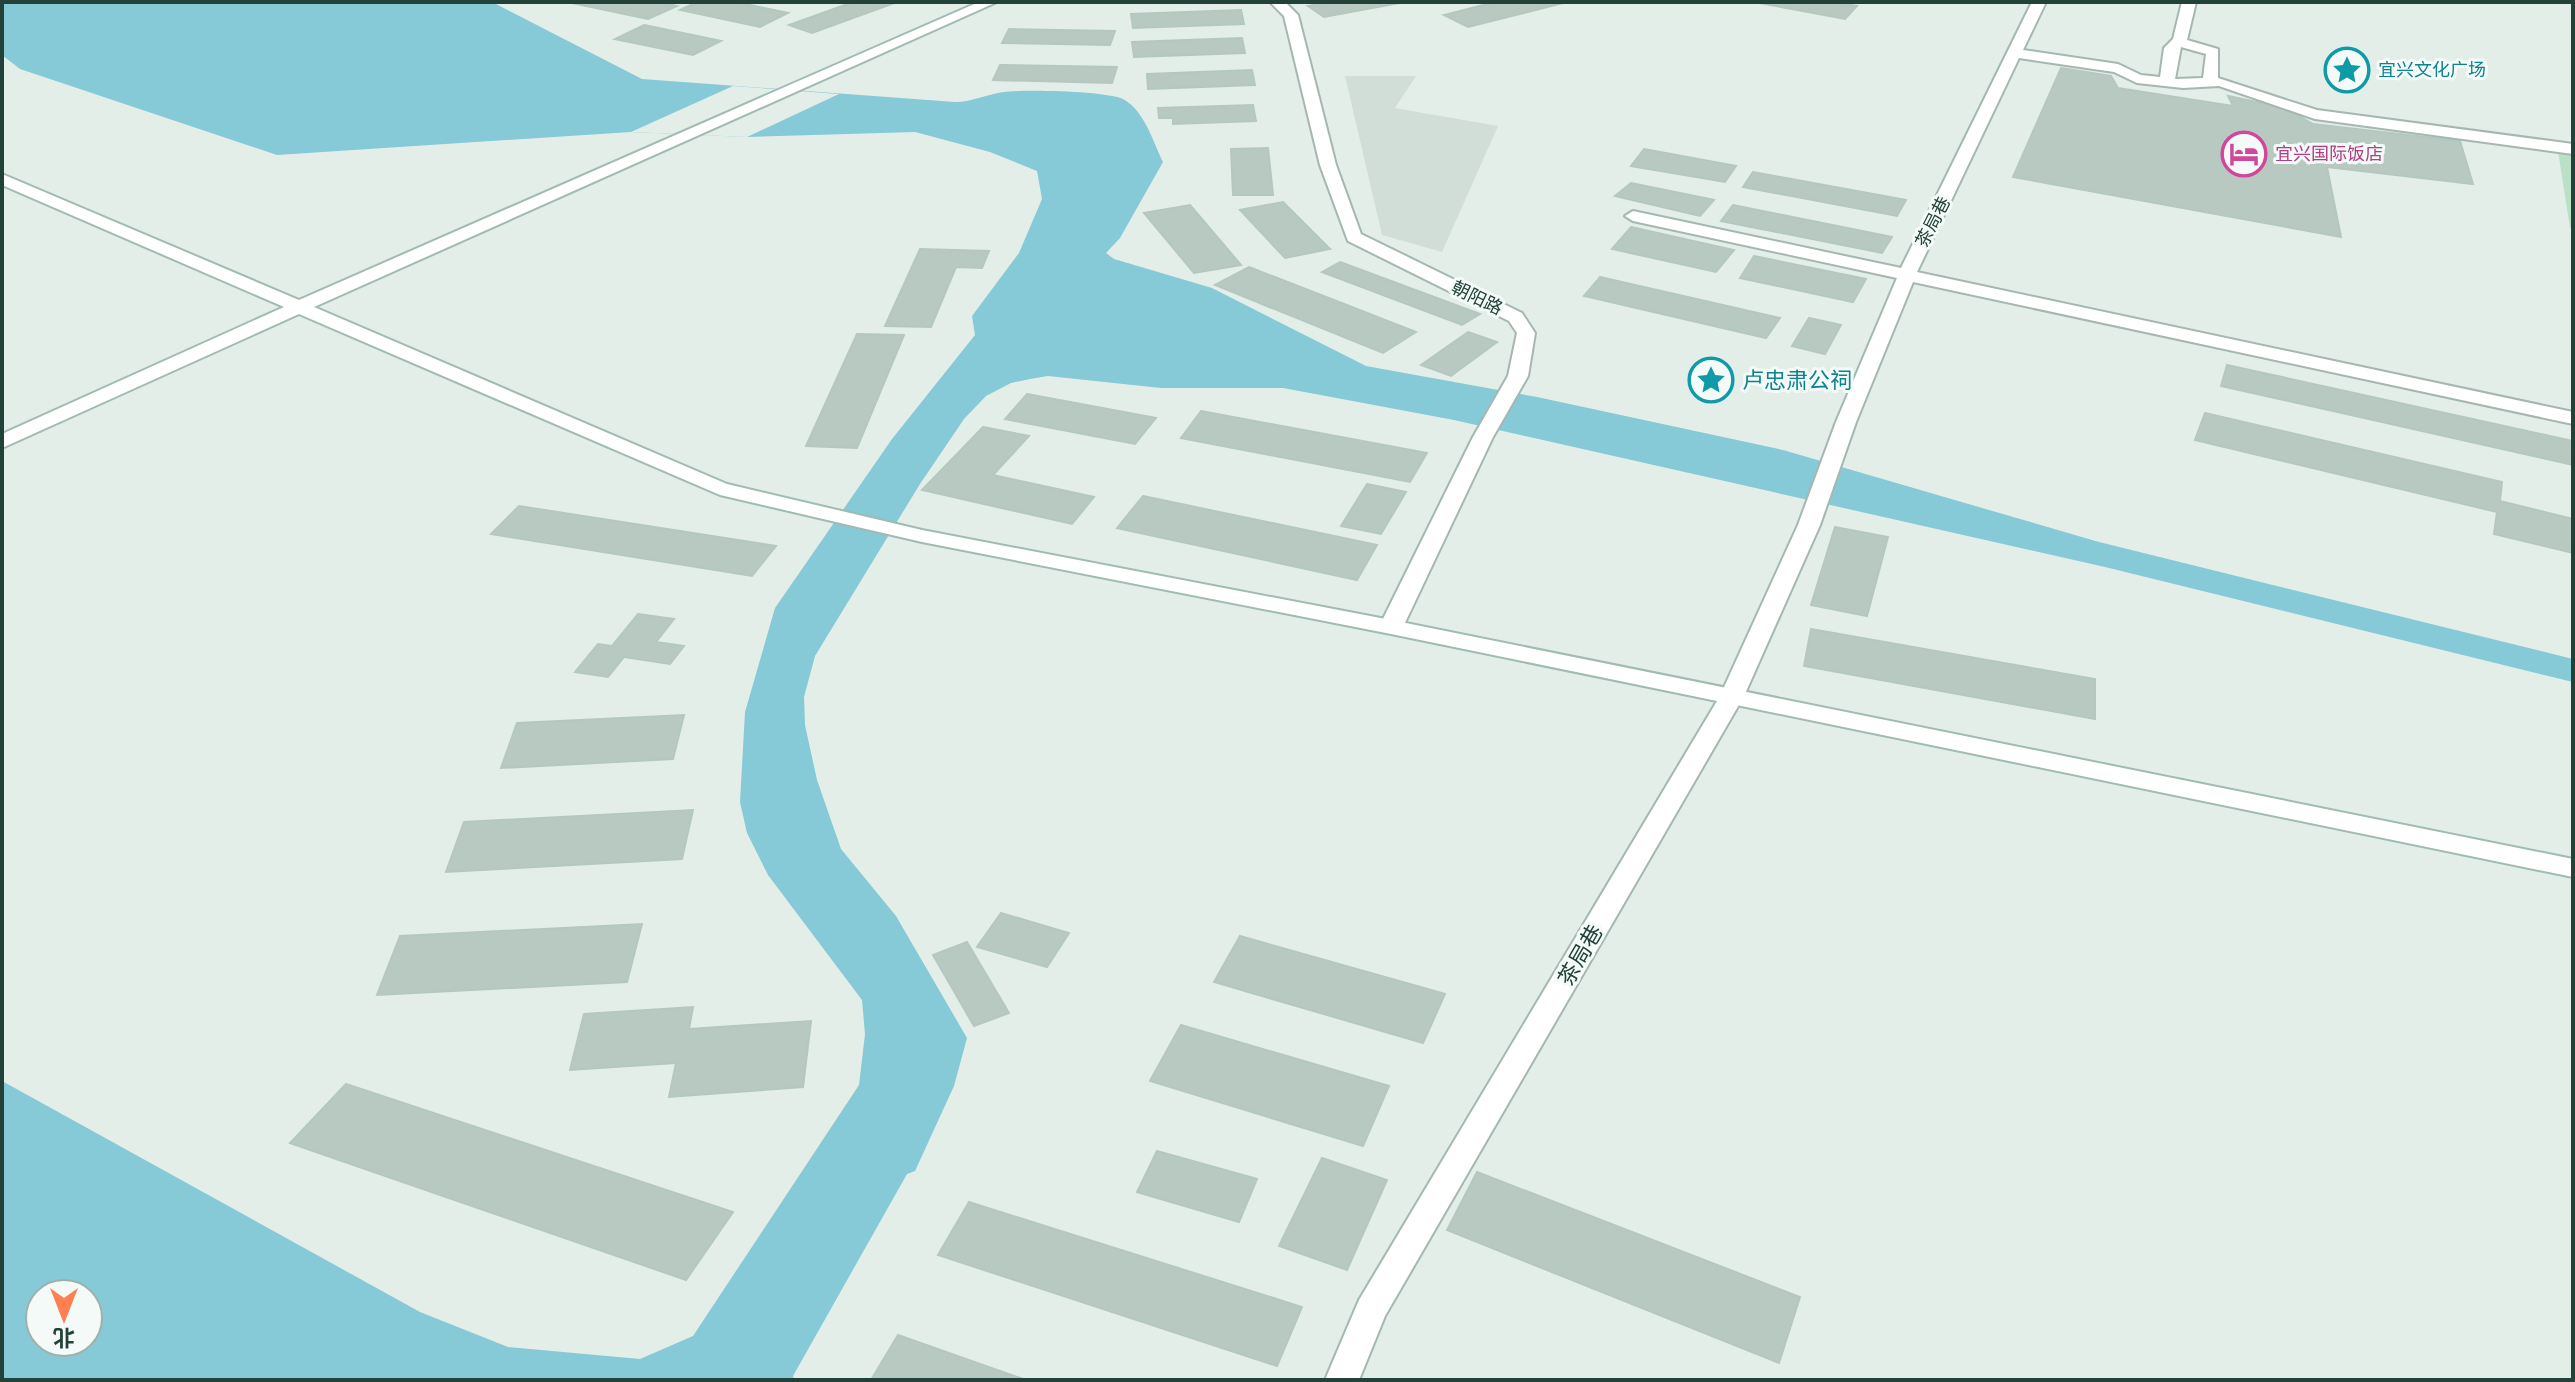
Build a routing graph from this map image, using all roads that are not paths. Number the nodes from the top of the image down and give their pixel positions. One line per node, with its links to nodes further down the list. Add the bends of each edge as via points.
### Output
1 (990, 2): 13 (street)
2 (1277, 2): 16 (street, 朝阳路, via 1291,15 1328,165 1354,237 1516,317 1526,333 1518,376)
3 (2039, 2): 6 (street, 茶局巷)
4 (2189, 2): 5 (street)
5 (2179, 42): 7 (street, via 2171,48); 8 (street, via 2213,52)
6 (2015, 53): 7 (street, via 2118,68 2137,79); 12 (street, 茶局巷)
7 (2167, 82): 8 (street)
8 (2210, 82): 9 (street, via 2315,114)
9 (2573, 149)
10 (2, 179): 13 (street)
11 (1633, 216): 12 (street)
12 (1907, 275): 14 (street); 17 (street, 茶局巷, via 1809,525)
13 (295, 307): 15 (street); 16 (street, via 720,489 922,536)
14 (2573, 418)
15 (2, 442)
16 (1391, 627): 17 (street)
17 (1732, 696): 18 (street); 19 (street, 茶局巷, via 1371,1310)
18 (2573, 868)
19 (1342, 1380)

